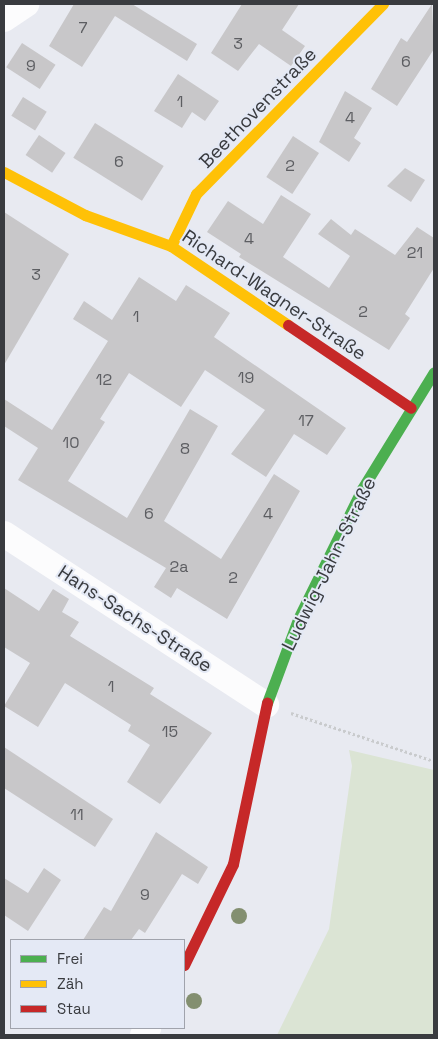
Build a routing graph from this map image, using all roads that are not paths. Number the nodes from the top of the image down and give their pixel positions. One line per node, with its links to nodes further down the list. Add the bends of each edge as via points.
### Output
1 (26, 4): 3 (street)
2 (383, 4): 5 (street, Beethovenstraße, via 196,194)
3 (4, 19)
4 (4, 172): 5 (street, Richard-Wagner-Straße, via 85,215)
5 (172, 246): 7 (street, Richard-Wagner-Straße)
6 (434, 372): 7 (street, Ludwig-Jahn-Straße)
7 (411, 408): 9 (street, Ludwig-Jahn-Straße, via 362,489 298,619)
8 (4, 534): 9 (street, Hans-Sachs-Straße)
9 (266, 705): 10 (street, Ludwig-Jahn-Straße, via 233,864)
10 (185, 963)

